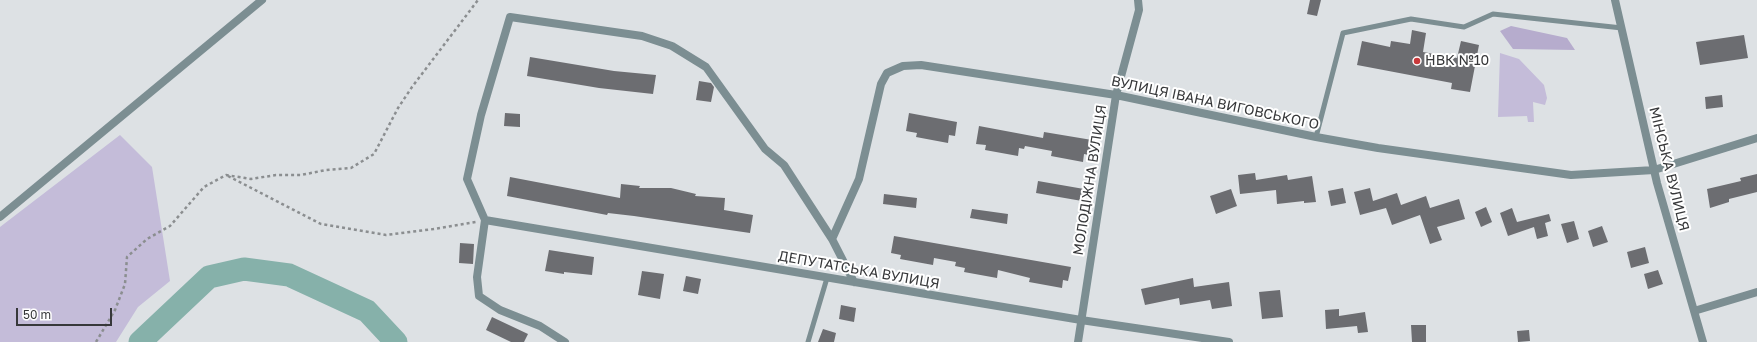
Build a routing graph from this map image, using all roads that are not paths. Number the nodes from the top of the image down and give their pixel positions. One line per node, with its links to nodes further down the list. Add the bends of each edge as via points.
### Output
1 (262, 0): 9 (street)
2 (1138, 0): 5 (street, МОЛОДІЖНА ВУЛИЦЯ, via 1139,10)
3 (1615, 0): 4 (street, МІНСЬКА ВУЛИЦЯ)
4 (1622, 28): 6 (lane, via 1493,14 1464,27 1411,19 1343,33); 8 (street, МІНСЬКА ВУЛИЦЯ)
5 (1116, 95): 6 (street, ВУЛИЦЯ ІВАНА ВИГОВСЬКОГО); 11 (street, ВУЛИЦЯ ІВАНА ВИГОВСЬКОГО, via 921,65 903,66 887,73 881,84 859,179); 16 (street, МОЛОДІЖНА ВУЛИЦЯ)
6 (1316, 137): 8 (street, ВУЛИЦЯ ІВАНА ВИГОВСЬКОГО, via 1571,175)
7 (1757, 138): 8 (street, ВУЛИЦЯ ІВАНА ВИГОВСЬКОГО)
8 (1654, 170): 15 (street, МІНСЬКА ВУЛИЦЯ)
9 (0, 217)
10 (485, 220): 11 (street, via 467,179 481,115 510,17 642,36 672,46 706,67 765,149 784,165); 12 (street, ДЕПУТАТСЬКА ВУЛИЦЯ); 17 (street, via 477,277 479,296 500,310 540,326)
11 (832, 239): 13 (street)
12 (827, 278): 13 (street, ДЕПУТАТСЬКА ВУЛИЦЯ); 18 (lane)
13 (854, 282): 16 (street, ДЕПУТАТСЬКА ВУЛИЦЯ)
14 (1757, 292): 15 (street)
15 (1694, 311): 21 (street, МІНСЬКА ВУЛИЦЯ)
16 (1081, 320): 19 (street, МОЛОДІЖНА ВУЛИЦЯ); 20 (street, ДЕПУТАТСЬКА ВУЛИЦЯ)
17 (565, 342)
18 (808, 342)
19 (1078, 342)
20 (1229, 342)
21 (1703, 342)

